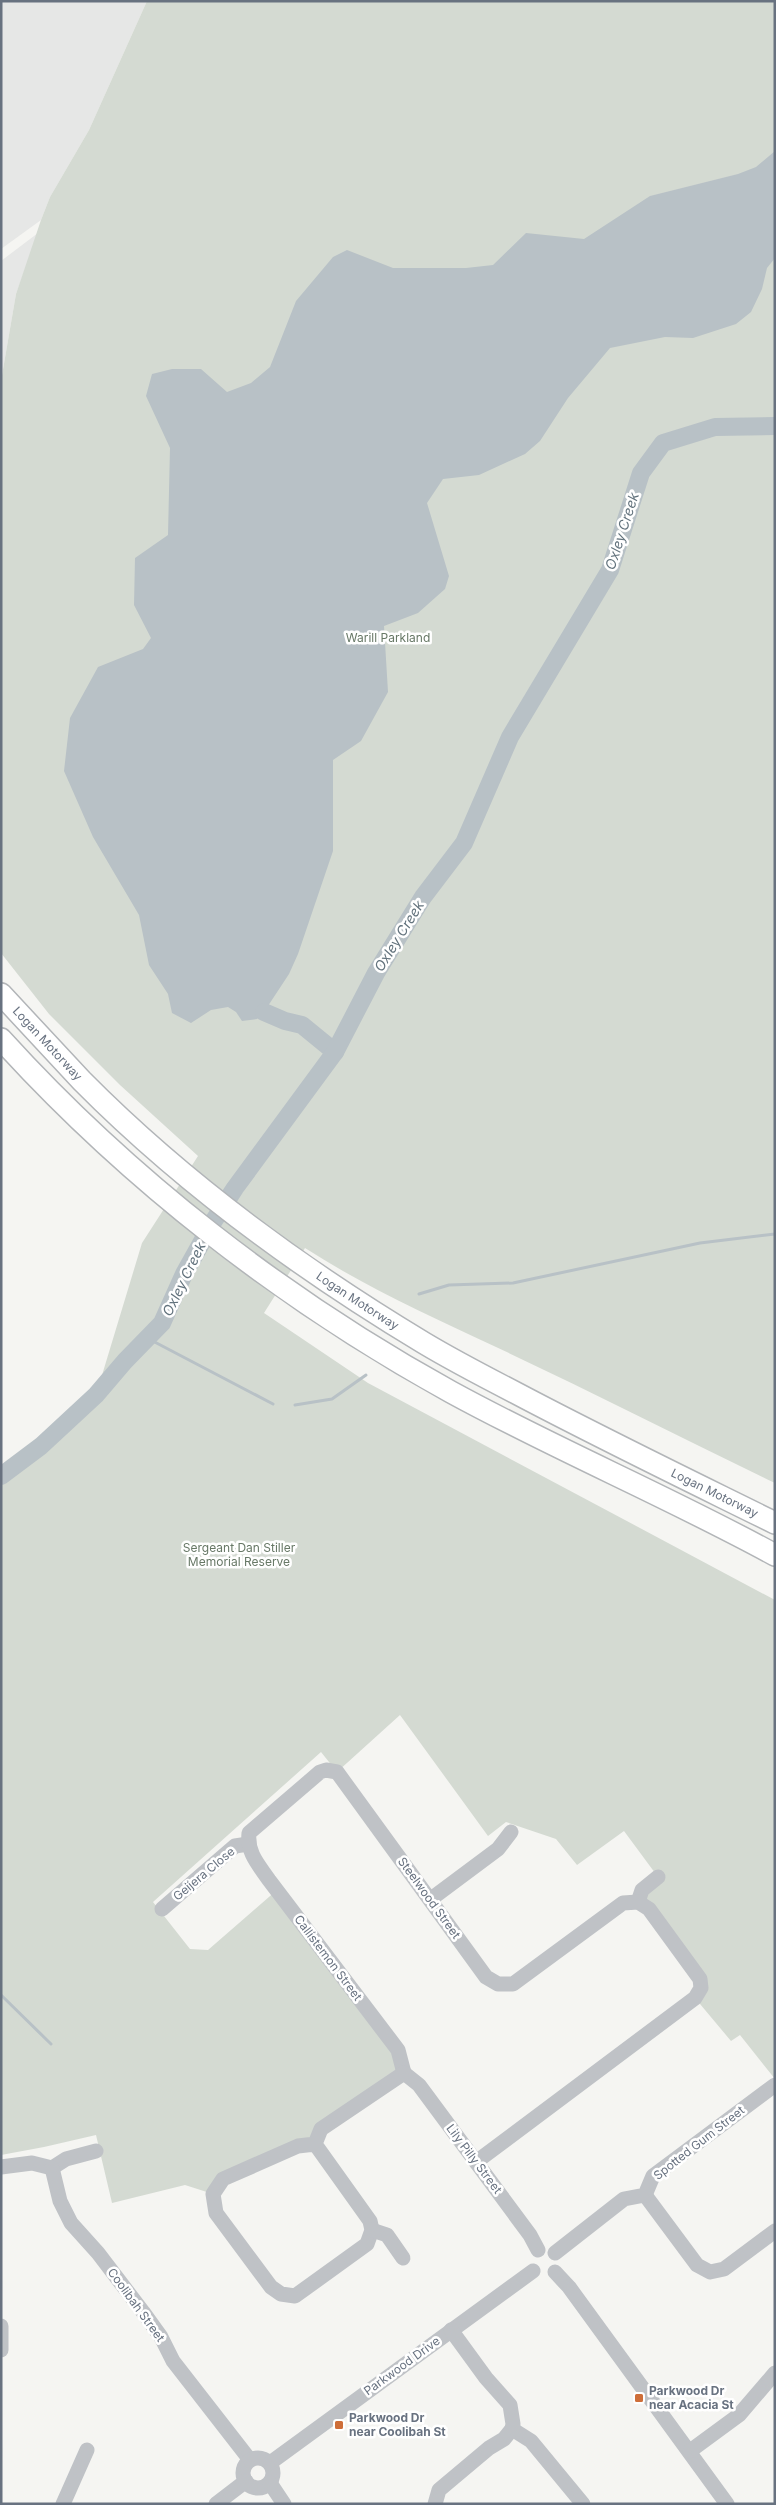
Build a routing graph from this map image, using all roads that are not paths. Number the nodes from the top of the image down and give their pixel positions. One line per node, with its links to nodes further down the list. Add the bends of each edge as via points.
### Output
1 (1, 994): 3 (highway, Logan Motorway, via 83,1082 184,1173 301,1263 434,1349 566,1420)
2 (1, 1039): 4 (highway, via 68,1107 166,1197 283,1287 451,1392)
3 (775, 1523)
4 (775, 1555)
5 (510, 1832): 8 (street, via 498,1849)
6 (248, 1844): 8 (street, Steelwood Street, via 249,1833 320,1772 337,1772); 10 (street, Geijera Close, via 235,1846); 11 (street, Callistemon Street, via 250,1853 269,1880 398,2050)
7 (658, 1877): 9 (street, via 642,1890)
8 (431, 1899): 9 (street, Steelwood Street, via 486,1977 498,1984 513,1984 623,1903)
9 (638, 1902): 15 (street, via 649,1909 700,1979 701,1988 695,1998)
10 (162, 1909)
11 (404, 2073): 13 (street, via 321,2129); 15 (street, Lily Pilly Street, via 419,2085)
12 (775, 2085): 18 (street, Spotted Gum Street, via 653,2176)
13 (315, 2144): 19 (street, via 370,2221); 19 (street, via 298,2146 223,2179 213,2194 216,2213 270,2287 281,2294 294,2296 367,2244)
14 (96, 2151): 17 (street, via 66,2159)
15 (476, 2162): 21 (street, Lily Pilly Street)
16 (1, 2167): 17 (street, via 32,2163)
17 (52, 2168): 33 (street, Coolibah Street, via 60,2201 71,2223 98,2252 161,2337 173,2361)
18 (644, 2195): 20 (street, via 697,2265 710,2272 724,2269); 22 (street, via 624,2199)
19 (372, 2230): 23 (street, via 387,2235)
20 (775, 2231)
21 (538, 2250): 22 (street, via 547,2249); 24 (street, via 531,2260)
22 (555, 2253): 25 (street, via 559,2263)
23 (403, 2258)
24 (534, 2270): 25 (street, via 546,2276); 27 (street, Parkwood Drive)
25 (555, 2272): 32 (street)
26 (1, 2326): 28 (street)
27 (451, 2330): 30 (street, via 510,2405 514,2419); 34 (street, Parkwood Drive)
28 (1, 2350)
29 (775, 2373): 32 (street, via 739,2415)
30 (512, 2429): 37 (street, via 504,2439 439,2490); 41 (street, via 531,2441)
31 (87, 2450): 38 (street)
32 (690, 2451): 42 (street)
33 (250, 2460): 34 (street, via 259,2457); 35 (street, via 243,2470)
34 (270, 2462): 36 (street, via 274,2472)
35 (246, 2481): 36 (street, via 258,2488); 39 (street)
36 (270, 2483): 40 (street)
37 (433, 2503)
38 (63, 2504)
39 (216, 2504)
40 (284, 2504)
41 (583, 2504)
42 (727, 2504)

